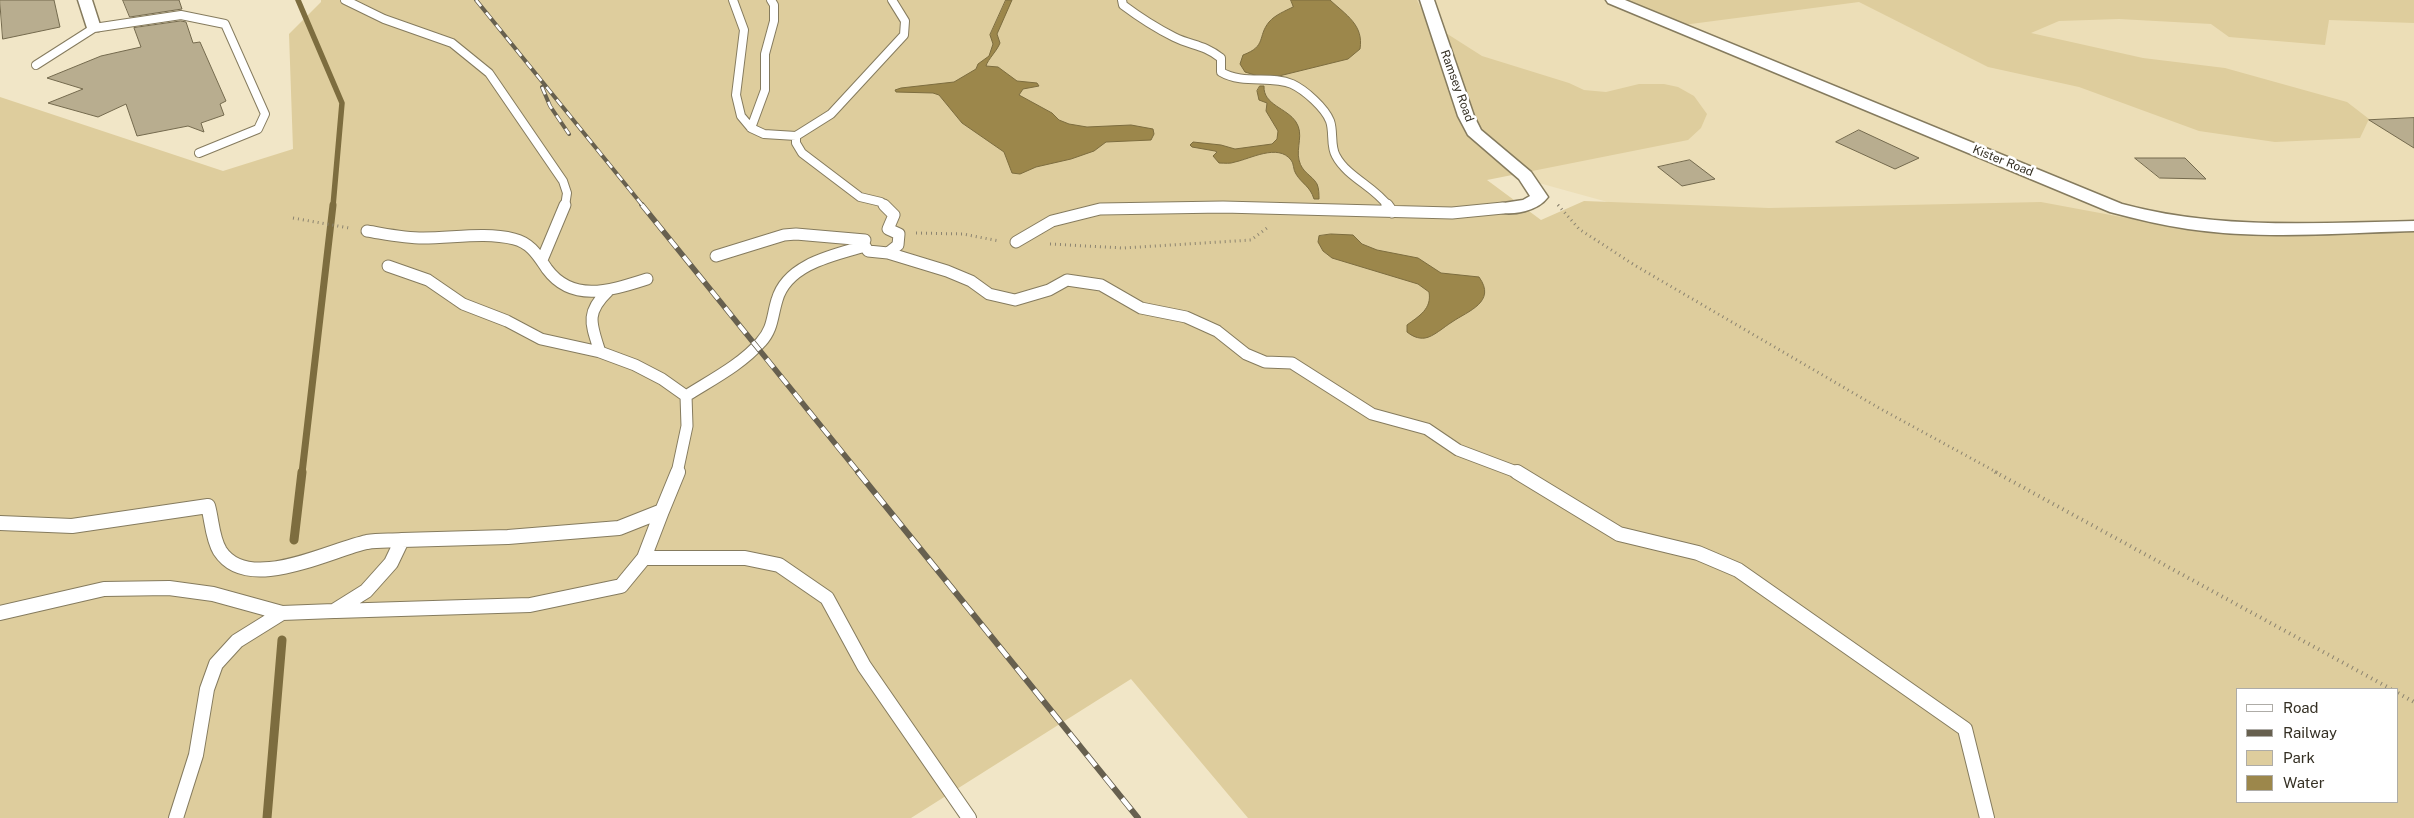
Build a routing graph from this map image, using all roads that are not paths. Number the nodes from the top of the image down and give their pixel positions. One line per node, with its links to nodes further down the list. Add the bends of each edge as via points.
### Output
1 (85, 0): 9 (street)
2 (346, 0): 22 (lane, via 384,19 452,44 489,73 563,180 567,194)
3 (733, 0): 11 (lane, via 744,30 736,95 741,116)
4 (771, 0): 11 (lane, via 774,21 765,54 764,90)
5 (892, 0): 12 (lane, via 905,21 904,35 830,114)
6 (1122, 0): 15 (lane, via 1123,5 1141,18 1176,38 1208,48 1221,58 1221,72 1231,78 1290,83 1308,92 1330,121 1335,155 1384,199)
7 (1427, 0): 14 (street, Ramsey Road, via 1474,132 1525,176 1539,197 1528,205)
8 (1613, 0): 16 (street, Kister Road, via 2136,215 2261,229)
9 (94, 28): 10 (lane); 13 (lane, via 181,14 225,24 265,114 258,130)
10 (36, 65)
11 (751, 128): 12 (lane, via 764,134)
12 (796, 136): 20 (lane, via 802,152 860,197 881,202 894,215 888,228 899,234 898,245)
13 (199, 153)
14 (1503, 208): 15 (lane, via 1452,213)
15 (1392, 212): 19 (lane, via 1223,207 1100,209 1052,221)
16 (2414, 226)
17 (367, 231): 22 (lane, via 411,238 483,236 515,239 536,251)
18 (865, 240): 21 (lane, via 784,235)
19 (1016, 242)
20 (888, 253): 27 (lane, via 868,251 865,246 815,262 787,281 778,296 768,333 731,367); 37 (lane, via 947,271 971,281 989,294 1015,300 1049,290 1067,280 1102,285 1141,308 1186,317 1217,331 1246,354 1265,362 1292,363 1372,414 1426,430 1458,450 1515,471 1619,534 1698,553 1738,570 1966,729)
21 (716, 256)
22 (542, 260): 25 (lane, via 563,287 577,291)
23 (388, 266): 26 (lane, via 428,280 462,304 507,321 541,339)
24 (647, 278): 25 (lane)
25 (608, 291): 26 (lane, via 589,317)
26 (600, 352): 27 (lane, via 635,365)
27 (686, 396): 28 (lane, via 688,413 682,460)
28 (662, 512): 30 (lane, via 619,528 508,538); 31 (lane)
29 (0, 523): 30 (lane, via 72,526 208,506 220,552 232,565 260,571 320,558 367,542)
30 (402, 540): 32 (lane, via 391,563 366,591)
31 (644, 558): 32 (lane, via 621,586 530,605); 36 (lane, via 745,558 779,566 827,598 864,666)
32 (334, 611): 34 (lane)
33 (0, 613): 34 (lane, via 104,589 169,588 213,594)
34 (282, 613): 35 (lane, via 233,644 216,664 207,689 201,734)
35 (176, 818)
36 (969, 818)
37 (1987, 818)

